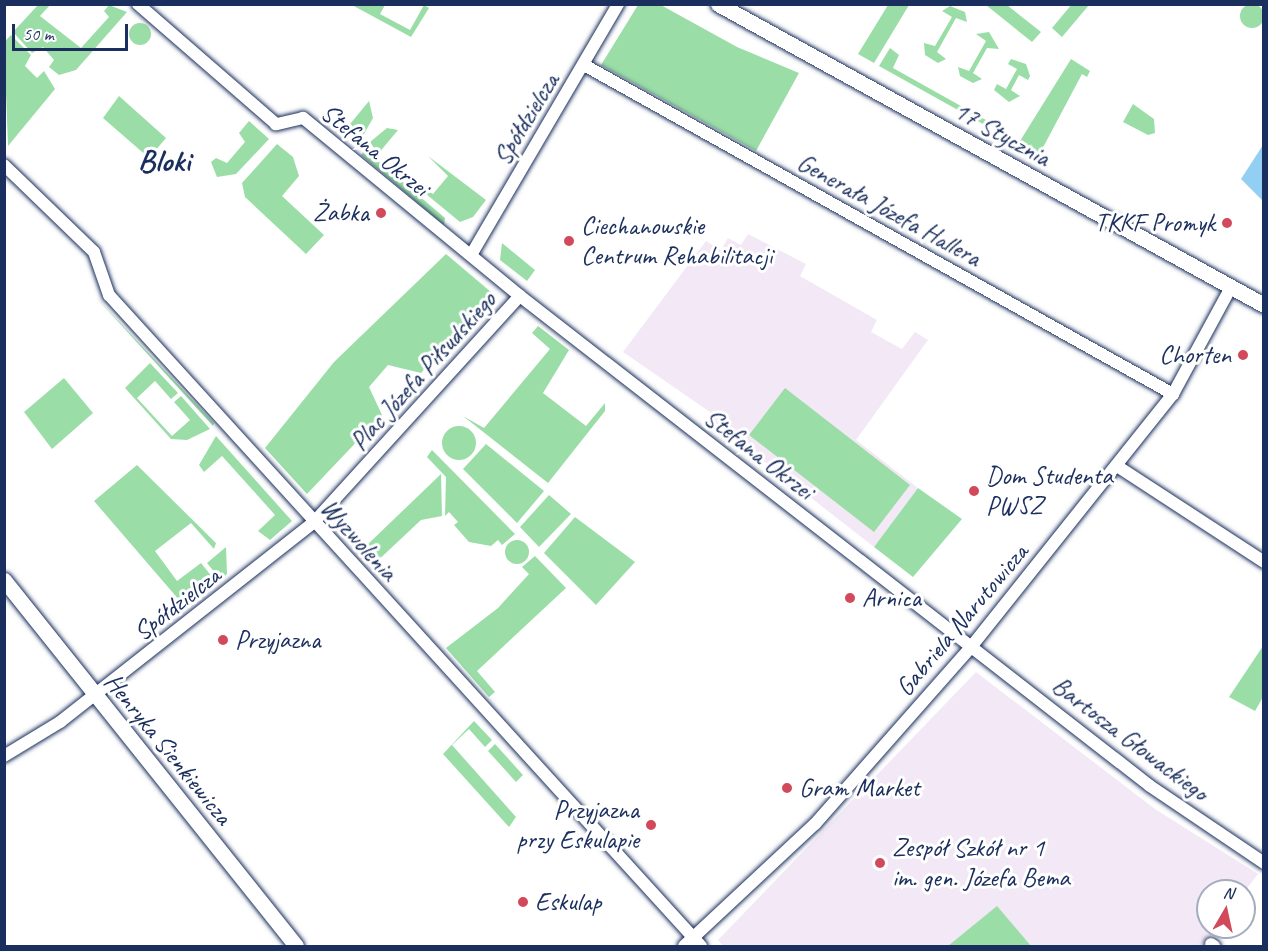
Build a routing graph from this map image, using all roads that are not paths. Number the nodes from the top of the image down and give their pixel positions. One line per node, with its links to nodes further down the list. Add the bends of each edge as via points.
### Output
1 (138, 4): 6 (street, Stefana Okrzei, via 276,123 303,118)
2 (618, 4): 4 (street, Spółdzielcza)
3 (718, 4): 7 (street, 17 Stycznia)
4 (584, 66): 6 (street, Spółdzielcza); 10 (street, Generała Józefa Hallera)
5 (4, 165): 12 (street, Wyzwolenia, via 94,252 109,295)
6 (471, 255): 8 (street, Plac Józefa Piłsudskiego)
7 (1231, 287): 9 (street, 17 Stycznia); 10 (street, Gabriela Narutowicza)
8 (520, 296): 12 (street, Plac Józefa Piłsudskiego); 15 (street, Stefana Okrzei)
9 (1263, 305)
10 (1173, 394): 11 (street, Gabriela Narutowicza)
11 (1117, 466): 13 (street); 15 (street, Gabriela Narutowicza)
12 (314, 522): 16 (street, Spółdzielcza); 19 (street, Wyzwolenia)
13 (1263, 561)
14 (4, 580): 16 (street, Henryka Sienkiewicza)
15 (971, 647): 18 (street, Bartosza Głowackiego, via 1150,786); 19 (street, Gabriela Narutowicza, via 815,824)
16 (94, 696): 17 (street, Spółdzielcza); 20 (street, Henryka Sienkiewicza)
17 (4, 756)
18 (1263, 863)
19 (693, 944)
20 (296, 946)

